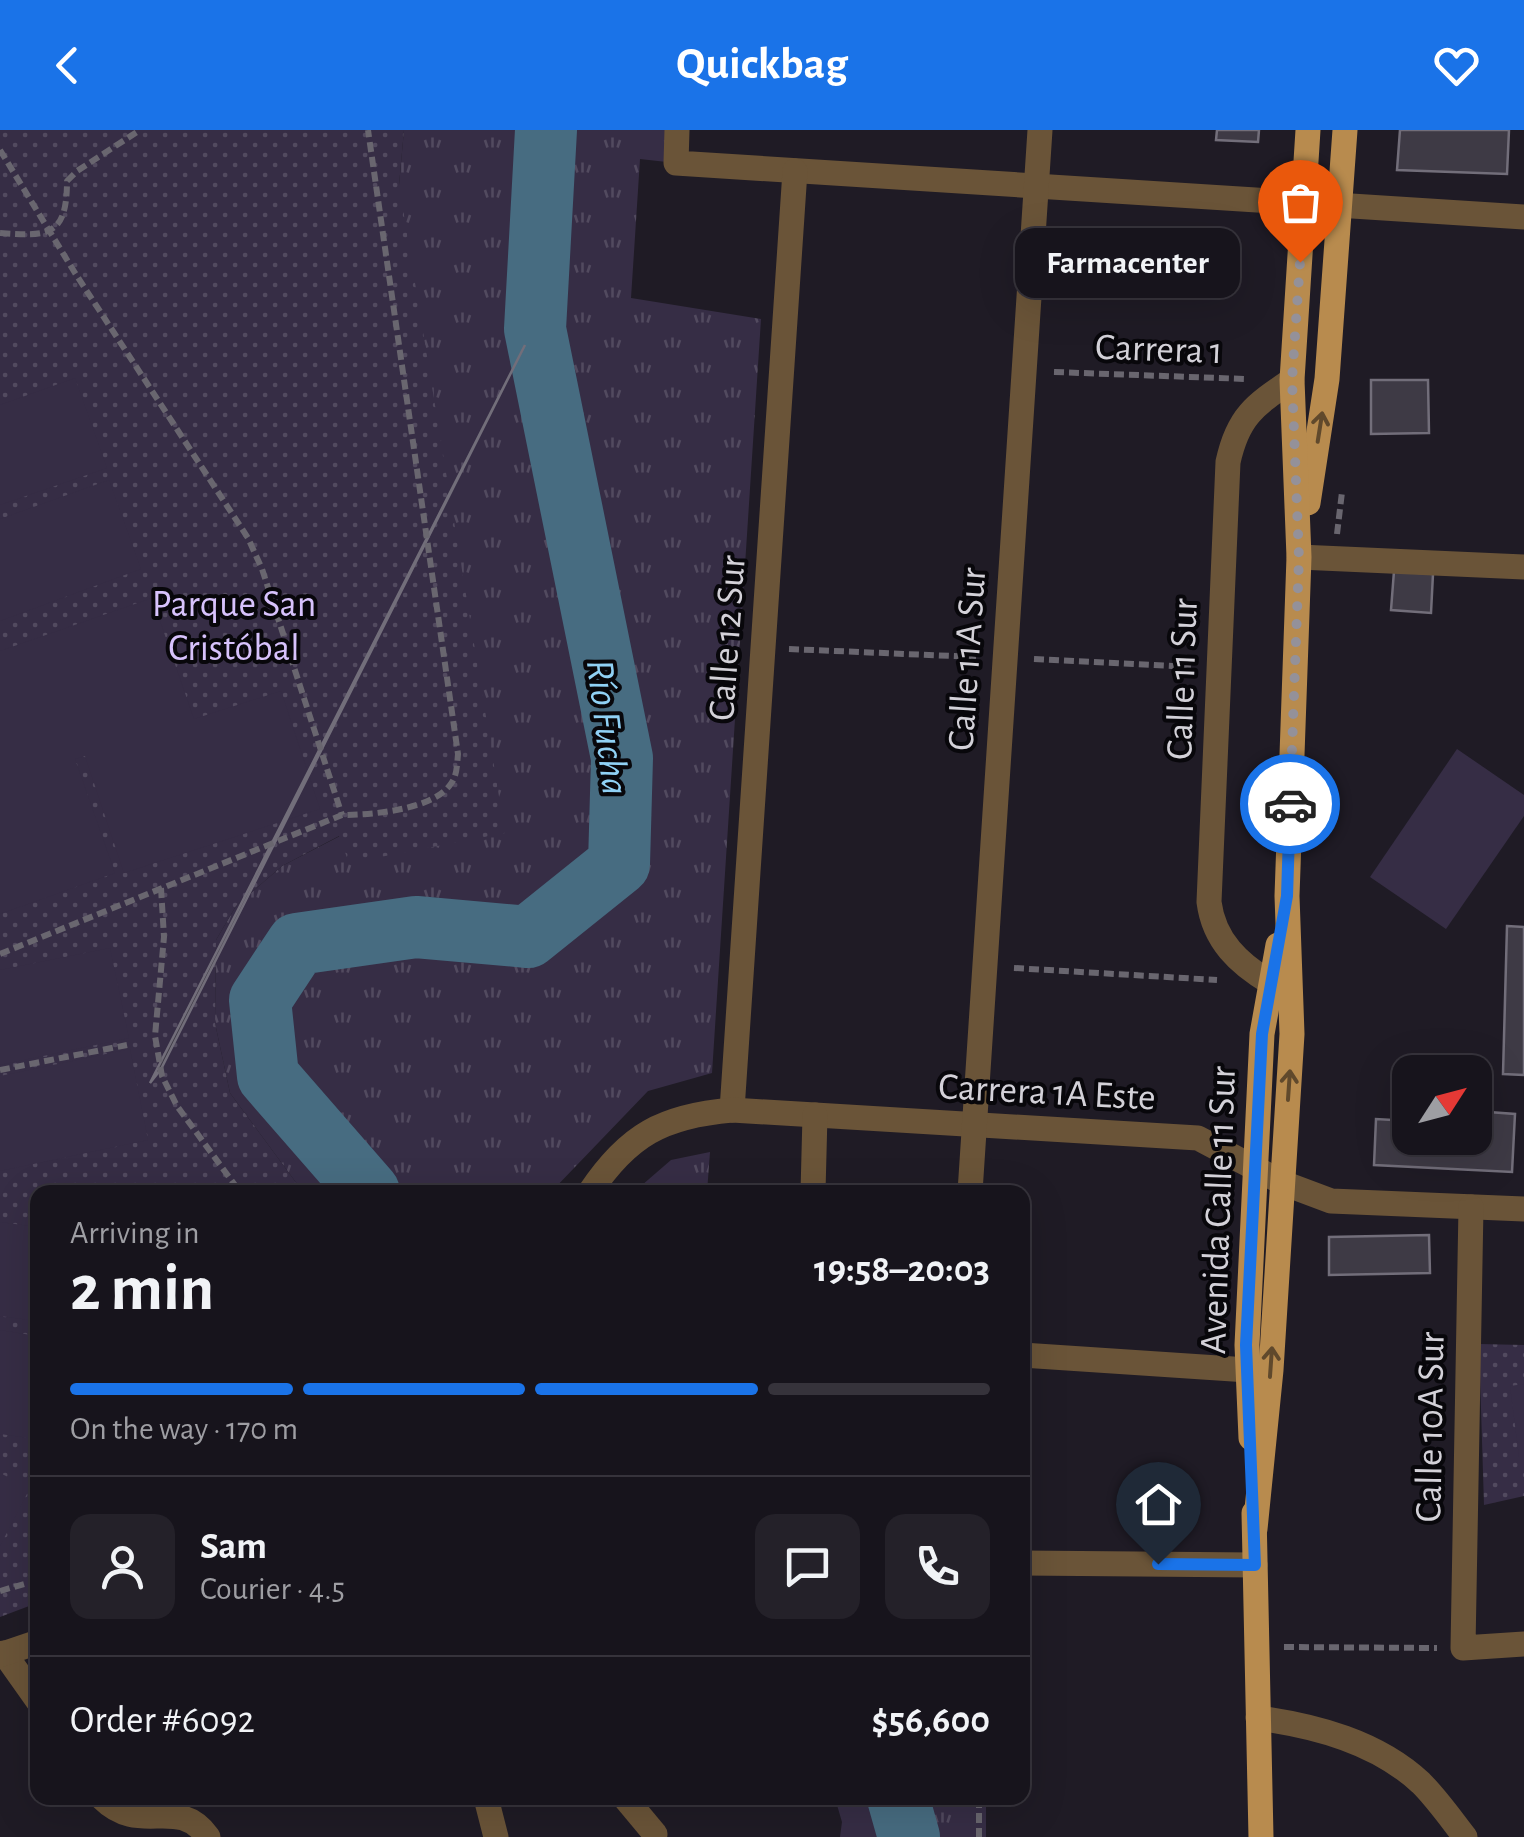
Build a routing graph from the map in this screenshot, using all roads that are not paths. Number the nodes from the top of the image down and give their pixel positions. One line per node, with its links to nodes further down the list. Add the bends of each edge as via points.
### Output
1 (677, 130): 5 (street, via 676,163)
2 (1040, 130): 6 (street, Calle 11A Sur)
3 (1308, 130): 7 (main road, Avenida Calle 11 Sur)
4 (1345, 130): 8 (main road, Avenida Calle 11 Sur)
5 (795, 171): 6 (street); 15 (street, Calle 12 Sur)
6 (1036, 187): 7 (street); 17 (street, Calle 11A Sur)
7 (1304, 205): 8 (street); 10 (main road, Avenida Calle 11 Sur)
8 (1340, 208): 9 (street); 11 (main road, Avenida Calle 11 Sur, one-way to 8, via 1328,380)
9 (1524, 217)
10 (1292, 380): 11 (main road, Avenida Calle 11 Sur); 14 (street, Calle 11 Sur, via 1249,410 1228,462 1209,902 1218,933 1242,965)
11 (1299, 558): 12 (street); 13 (main road, Avenida Calle 11 Sur)
12 (1524, 567)
13 (1287, 896): 14 (main road, Avenida Calle 11 Sur); 19 (main road, Avenida Calle 11 Sur, one-way to 13, via 1292,1034)
14 (1271, 983): 18 (main road, Avenida Calle 11 Sur)
15 (732, 1110): 16 (street, Carrera 1A Este); 20 (street, Carrera 1A Este, via 692,1114 641,1134)
16 (816, 1115): 17 (street, Carrera 1A Este); 21 (street)
17 (973, 1124): 18 (street, Carrera 1A Este, via 1198,1138); 22 (street, Calle 11A Sur)
18 (1255, 1166): 19 (street, Carrera 1A Este); 26 (main road, Avenida Calle 11 Sur)
19 (1283, 1183): 23 (street, Carrera 1A Este, via 1331,1201); 27 (main road, Avenida Calle 11 Sur, one-way to 19)
20 (595, 1185)
21 (813, 1185)
22 (970, 1185)
23 (1471, 1207): 24 (street, Carrera 1A Este); 30 (street, Calle 10A Sur, via 1463,1648)
24 (1524, 1208)
25 (1030, 1356): 26 (street)
26 (1248, 1370): 27 (main road, Avenida Calle 11 Sur)
27 (1254, 1529): 29 (main road, Avenida Calle 11 Sur)
28 (1030, 1563): 29 (street)
29 (1255, 1565): 34 (main road, Avenida Calle 11 Sur)
30 (1524, 1644)
31 (30, 1645): 32 (street)
32 (2, 1654): 33 (street)
33 (30, 1691)
34 (1258, 1718): 41 (main road, Avenida Calle 11 Sur); 42 (street, via 1307,1725 1368,1747 1419,1782)
35 (108, 1805): 39 (street, via 132,1824 184,1820)
36 (488, 1805): 40 (street)
37 (631, 1805): 38 (street)
38 (655, 1834)
39 (208, 1837)
40 (496, 1837)
41 (1261, 1837)
42 (1465, 1837)

